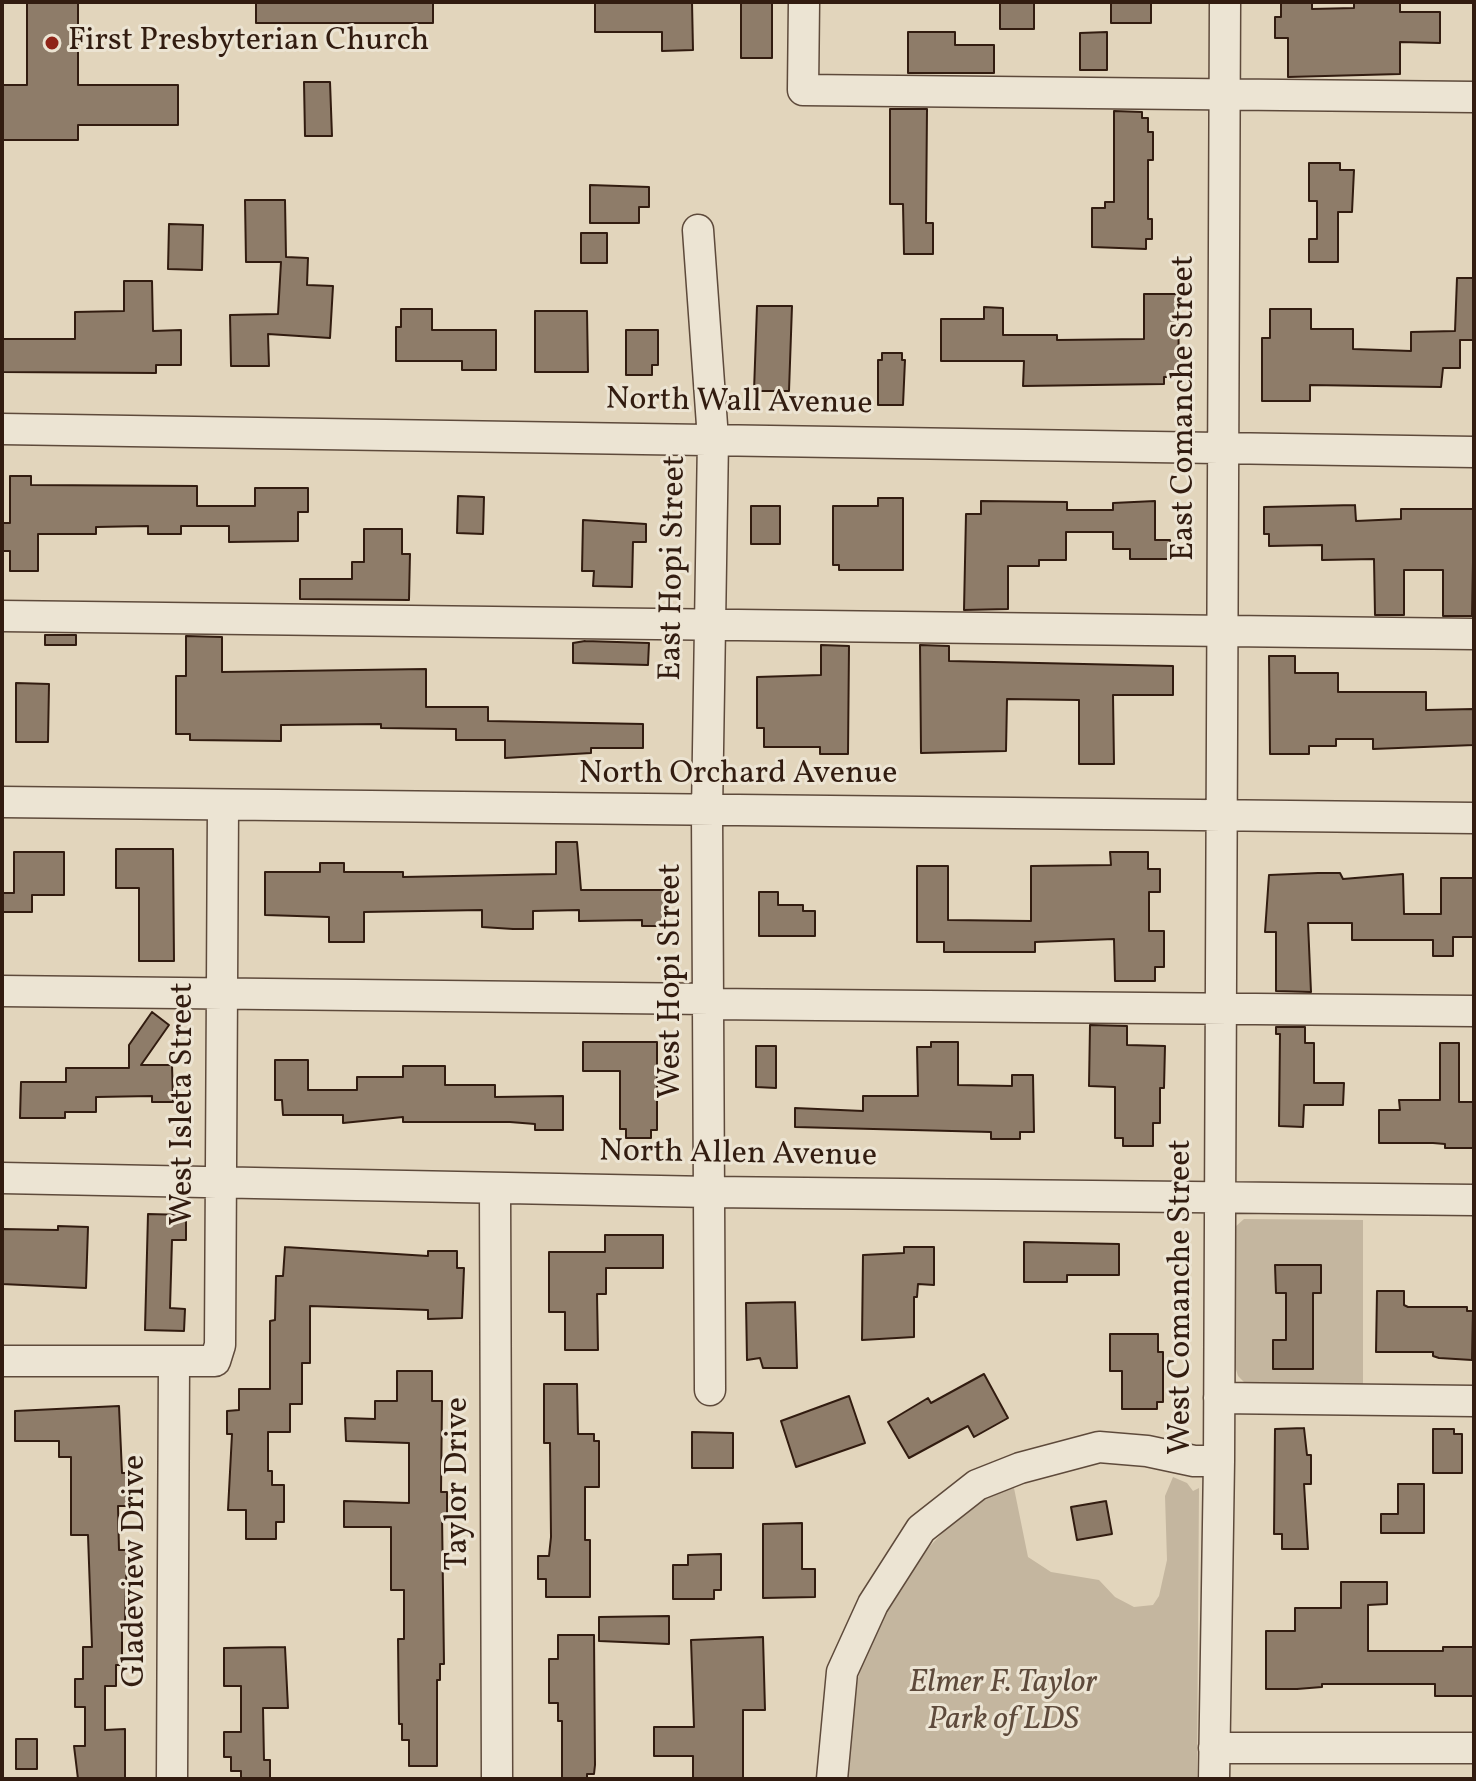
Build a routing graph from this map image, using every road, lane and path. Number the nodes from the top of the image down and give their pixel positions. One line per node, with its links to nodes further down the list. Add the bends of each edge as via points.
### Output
1 (804, 2): 3 (street, via 803,90)
2 (1225, 2): 3 (street, East Comanche Street)
3 (1224, 94): 4 (street); 8 (street, East Comanche Street)
4 (1474, 97)
5 (698, 230): 7 (street, East Hopi Street)
6 (2, 429): 7 (street, North Wall Avenue)
7 (713, 439): 8 (street, North Wall Avenue); 11 (street, East Hopi Street)
8 (1222, 447): 9 (street, North Wall Avenue); 12 (street, East Comanche Street)
9 (1474, 452)
10 (2, 616): 11 (street)
11 (710, 624): 12 (street); 16 (street, East Hopi Street)
12 (1221, 631): 13 (street); 17 (street, East Comanche Street)
13 (1474, 634)
14 (2, 802): 15 (street, North Orchard Avenue)
15 (223, 806): 16 (street, North Orchard Avenue); 20 (street, West Isleta Street)
16 (707, 812): 17 (street, North Orchard Avenue); 21 (street, West Hopi Street)
17 (1221, 815): 18 (street, North Orchard Avenue); 22 (street, West Comanche Street)
18 (1474, 818)
19 (2, 991): 20 (street)
20 (222, 994): 21 (street); 25 (street, West Isleta Street)
21 (709, 1002): 22 (street); 27 (street, West Hopi Street)
22 (1220, 1008): 23 (street); 28 (street, West Comanche Street)
23 (1474, 1011)
24 (2, 1178): 25 (street, North Allen Avenue)
25 (221, 1183): 26 (street, North Allen Avenue); 31 (street, West Isleta Street, via 220,1345 215,1361)
26 (495, 1189): 27 (street, North Allen Avenue); 39 (street, Taylor Drive)
27 (710, 1192): 28 (street, North Allen Avenue); 32 (street, West Hopi Street)
28 (1219, 1199): 29 (street, North Allen Avenue); 33 (street, West Comanche Street)
29 (1474, 1200)
30 (2, 1361): 31 (street)
31 (174, 1363): 38 (street, Gladeview Drive)
32 (710, 1390)
33 (1219, 1398): 34 (street); 35 (street, West Comanche Street)
34 (1474, 1401)
35 (1219, 1461): 36 (street, West Comanche Street); 40 (street, via 1099,1447 977,1485 921,1529 873,1604 842,1672)
36 (1214, 1748): 37 (street); 41 (street, West Comanche Street)
37 (1474, 1748)
38 (172, 1779)
39 (497, 1779)
40 (832, 1779)
41 (1214, 1779)

